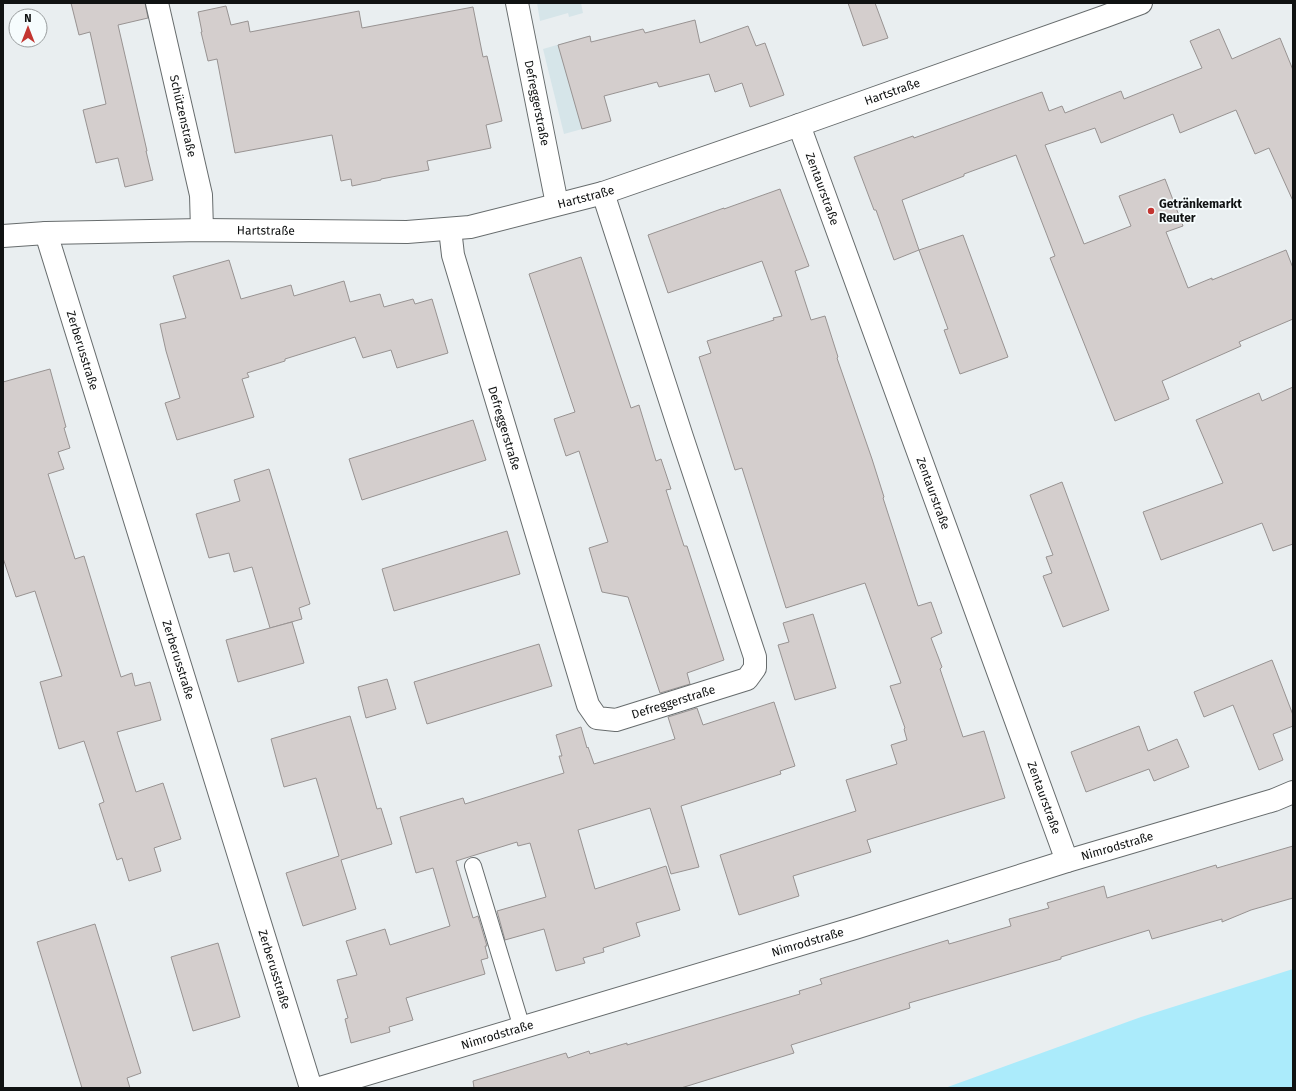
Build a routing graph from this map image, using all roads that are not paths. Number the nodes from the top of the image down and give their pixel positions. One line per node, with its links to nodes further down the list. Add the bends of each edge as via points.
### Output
1 (157, 3): 8 (street, Schützenstraße, via 201,195)
2 (517, 3): 6 (street, Defreggerstraße)
3 (1134, 4): 4 (street, Hartstraße)
4 (799, 125): 5 (street, Hartstraße); 12 (street, Zentaurstraße)
5 (602, 193): 6 (street, Hartstraße); 7 (street, Defreggerstraße, via 755,657 755,668 747,679 616,720 597,718 588,705 494,398 453,255)
6 (557, 204): 7 (street, Hartstraße, via 470,227)
7 (450, 229): 8 (street, Hartstraße, via 407,232)
8 (202, 230): 9 (street, Hartstraße)
9 (46, 232): 10 (street, Hartstraße); 15 (street, Zerberusstraße)
10 (3, 236)
11 (1293, 792): 12 (street, Nimrodstraße, via 1274,800)
12 (1068, 861): 14 (street, Nimrodstraße)
13 (473, 866): 14 (lane)
14 (522, 1028): 16 (street, Nimrodstraße)
15 (311, 1088)
16 (320, 1088)

